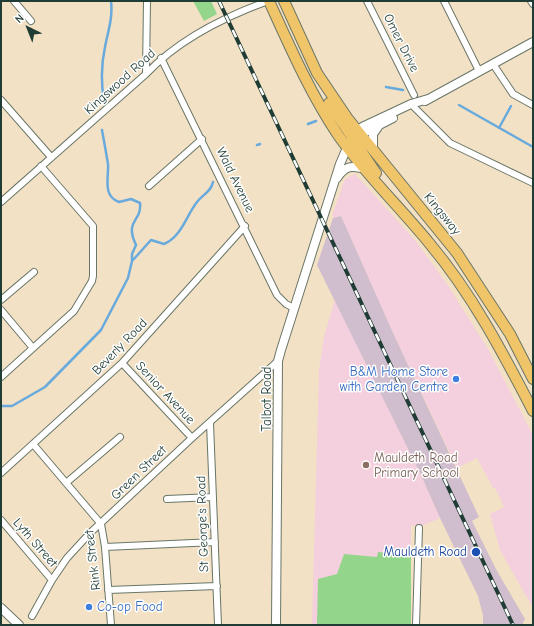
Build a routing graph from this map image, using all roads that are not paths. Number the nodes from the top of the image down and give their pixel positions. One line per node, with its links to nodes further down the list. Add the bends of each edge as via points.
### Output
1 (14, 1): 9 (street)
2 (147, 1): 14 (street)
3 (269, 1): 11 (street, Kingswood Road, via 248,8 200,32); 20 (highway, Kingsway, via 314,95)
4 (284, 1): 20 (highway, Kingsway, via 328,101)
5 (367, 1): 15 (street, Omer Drive)
6 (444, 1): 13 (street)
7 (531, 1): 8 (street)
8 (533, 4)
9 (30, 21)
10 (533, 42): 12 (street)
11 (161, 58): 14 (street, Kingswood Road); 21 (street, Wald Avenue)
12 (493, 64): 13 (street); 17 (street, via 512,94)
13 (480, 71): 18 (street)
14 (146, 74): 23 (street, Kingswood Road)
15 (414, 95)
16 (1, 100): 23 (street)
17 (533, 104)
18 (412, 106): 19 (street); 20 (street); 27 (street, via 450,144)
19 (380, 125): 20 (street); 22 (street, via 373,134)
20 (354, 138): 22 (highway, Kingsway); 25 (highway, Kingsway); 26 (street, Talbot Road); 29 (highway, Kingsway)
21 (202, 139): 28 (street); 31 (street, Wald Avenue)
22 (373, 149): 40 (highway, Kingsway, via 457,253 510,334)
23 (51, 157): 24 (street, Kingswood Road)
24 (41, 166): 30 (street, Kingswood Road); 36 (street, via 93,226 94,270 92,281 74,311)
25 (365, 169): 26 (street, Talbot Road, via 355,166 346,168); 29 (highway, Kingsway)
26 (335, 181): 34 (street, Talbot Road)
27 (533, 183)
28 (149, 186)
29 (392, 199): 41 (highway, Kingsway, via 431,244 462,286 509,364)
30 (1, 202)
31 (245, 226): 34 (street, Wald Avenue, via 277,295); 38 (street, Beverly Road)
32 (34, 272): 33 (street)
33 (1, 300)
34 (294, 308): 37 (street, Talbot Road)
35 (1, 310): 36 (street)
36 (34, 348): 39 (street)
37 (278, 361): 42 (street, Green Street); 63 (street, Talbot Road)
38 (122, 363): 44 (street, Senior Avenue); 45 (street, Beverly Road)
39 (1, 377)
40 (533, 379)
41 (533, 411)
42 (210, 423): 44 (street, Green Street); 48 (street, St George's Road)
43 (120, 437): 47 (street)
44 (192, 438): 51 (street, Green Street)
45 (34, 444): 46 (street, Beverly Road); 47 (street, Rink Street)
46 (1, 473)
47 (66, 483): 51 (street, Rink Street)
48 (213, 497): 49 (street); 53 (street, St George's Road)
49 (167, 499)
50 (1, 520): 55 (street, Lyth Street)
51 (101, 524): 54 (street, Rink Street); 55 (street, Green Street, via 67,558)
52 (419, 528): 64 (street)
53 (215, 542): 54 (street); 56 (street, St George's Road)
54 (106, 547): 57 (street, Rink Street)
55 (52, 580): 59 (street, Green Street)
56 (217, 586): 57 (street); 62 (street, St George's Road)
57 (108, 590): 61 (street, Rink Street)
58 (1, 609): 60 (street)
59 (32, 616)
60 (19, 625)
61 (111, 625)
62 (218, 625)
63 (276, 625)
64 (416, 625)

